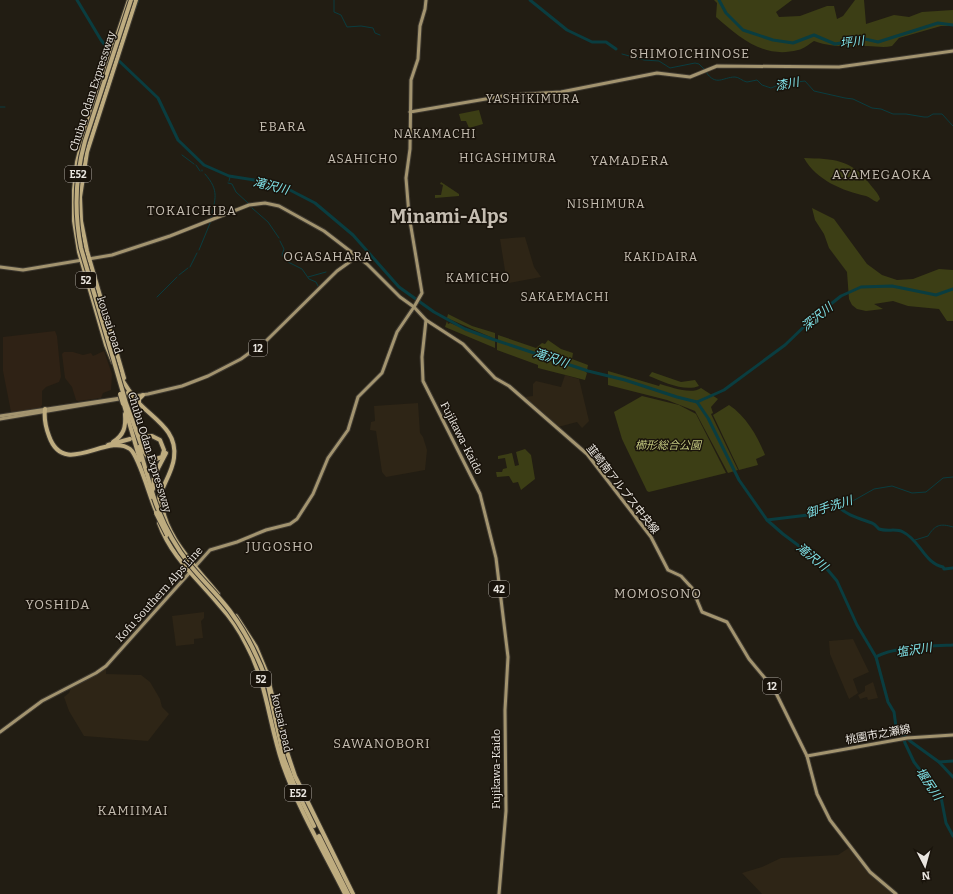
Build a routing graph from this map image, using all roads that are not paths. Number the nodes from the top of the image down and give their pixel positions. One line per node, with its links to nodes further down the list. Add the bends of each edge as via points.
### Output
1 (130, 0): 8 (highway, kousai road / 52, bridge, via 83,140 74,181 74,221); 12 (highway, Chubu Odan Expressway / E52, bridge, via 85,141 76,188 81,248)
2 (136, 0): 7 (highway, kousai road / 52, via 85,158 81,162 83,166 80,213)
3 (426, 0): 5 (main road, via 426,9 420,26 418,59 411,80)
4 (953, 51): 5 (main road, via 839,67 733,66 711,68 690,77 657,73 561,92 508,95)
5 (410, 112): 10 (main road, via 406,188 422,293)
6 (358, 256): 7 (main road, via 318,226 279,206 262,203 122,252); 10 (main road, via 400,297); 14 (main road, 12, via 337,272 276,334 250,354 194,382)
7 (89, 259): 8 (main road); 16 (highway, kousai road / 52, via 117,361)
8 (81, 260): 9 (main road, via 23,270); 13 (highway, kousai road / 52, via 106,345 115,368)
9 (0, 267)
10 (414, 306): 11 (main road); 25 (main road, Kofu Southern Alps Line, via 397,332 382,373 358,397 348,430 328,458 313,494 297,519 290,524 211,550)
11 (426, 320): 29 (main road, 韮崎南アルプス中央線 / 12, via 463,344 495,378 509,386 587,454 651,537 668,570 681,576 692,588 702,612 728,624 749,659 777,693); 32 (main road, Fujikawa-Kaido / 42, via 422,357 423,381 480,494 496,558 508,657 505,710 506,811)
12 (110, 352): 17 (highway, Chubu Odan Expressway / E52, bridge); 17 (highway, Chubu Odan Expressway / E52, bridge)
13 (129, 391): 15 (highway); 16 (highway, kousai road / 52)
14 (143, 395): 16 (main road, 12); 18 (highway)
15 (126, 396): 16 (main road, 12); 19 (main road, 12)
16 (133, 396): 18 (highway, kousai road / 52); 19 (main road, 12)
17 (124, 403): 22 (highway, via 124,431 120,438); 24 (highway, Chubu Odan Expressway / E52); 24 (highway, via 146,455 153,460 162,457 164,450 160,440 152,436 141,436 156,435 164,441 166,447 165,456 153,479)
18 (139, 403): 23 (highway, kousai road / 52, via 165,427 173,440 174,460)
19 (45, 411): 20 (main road, 12); 22 (highway, via 50,437 62,451 76,454)
20 (0, 418)
21 (130, 440): 22 (highway)
22 (107, 446): 24 (highway, via 122,446 132,451)
23 (165, 480): 25 (highway, kousai road / 52, via 161,496 164,514 175,538); 26 (highway, kousai road / 52, via 158,502 158,518 166,538)
24 (153, 498): 30 (highway, Chubu Odan Expressway / E52, bridge, via 168,531 190,564 231,612 252,646 268,685 282,750 290,773); 30 (highway, Chubu Odan Expressway / E52, bridge, via 156,511 176,551 229,614 250,647 265,685 280,751 287,770)
25 (194, 566): 26 (main road, Kofu Southern Alps Line); 31 (highway, kousai road / 52, via 231,609 256,647 270,682 284,743 295,776)
26 (189, 572): 27 (main road, Kofu Southern Alps Line, via 106,666 42,701); 30 (highway, kousai road / 52, via 225,612 254,658 286,773)
27 (0, 732)
28 (953, 735): 29 (main road, 桃園市之瀬線, via 910,737)
29 (807, 756): 33 (main road, 韮崎南アルプス中央線 / 12, via 817,794 830,820 870,872)
30 (347, 894)
31 (353, 894)
32 (499, 894)
33 (896, 894)

